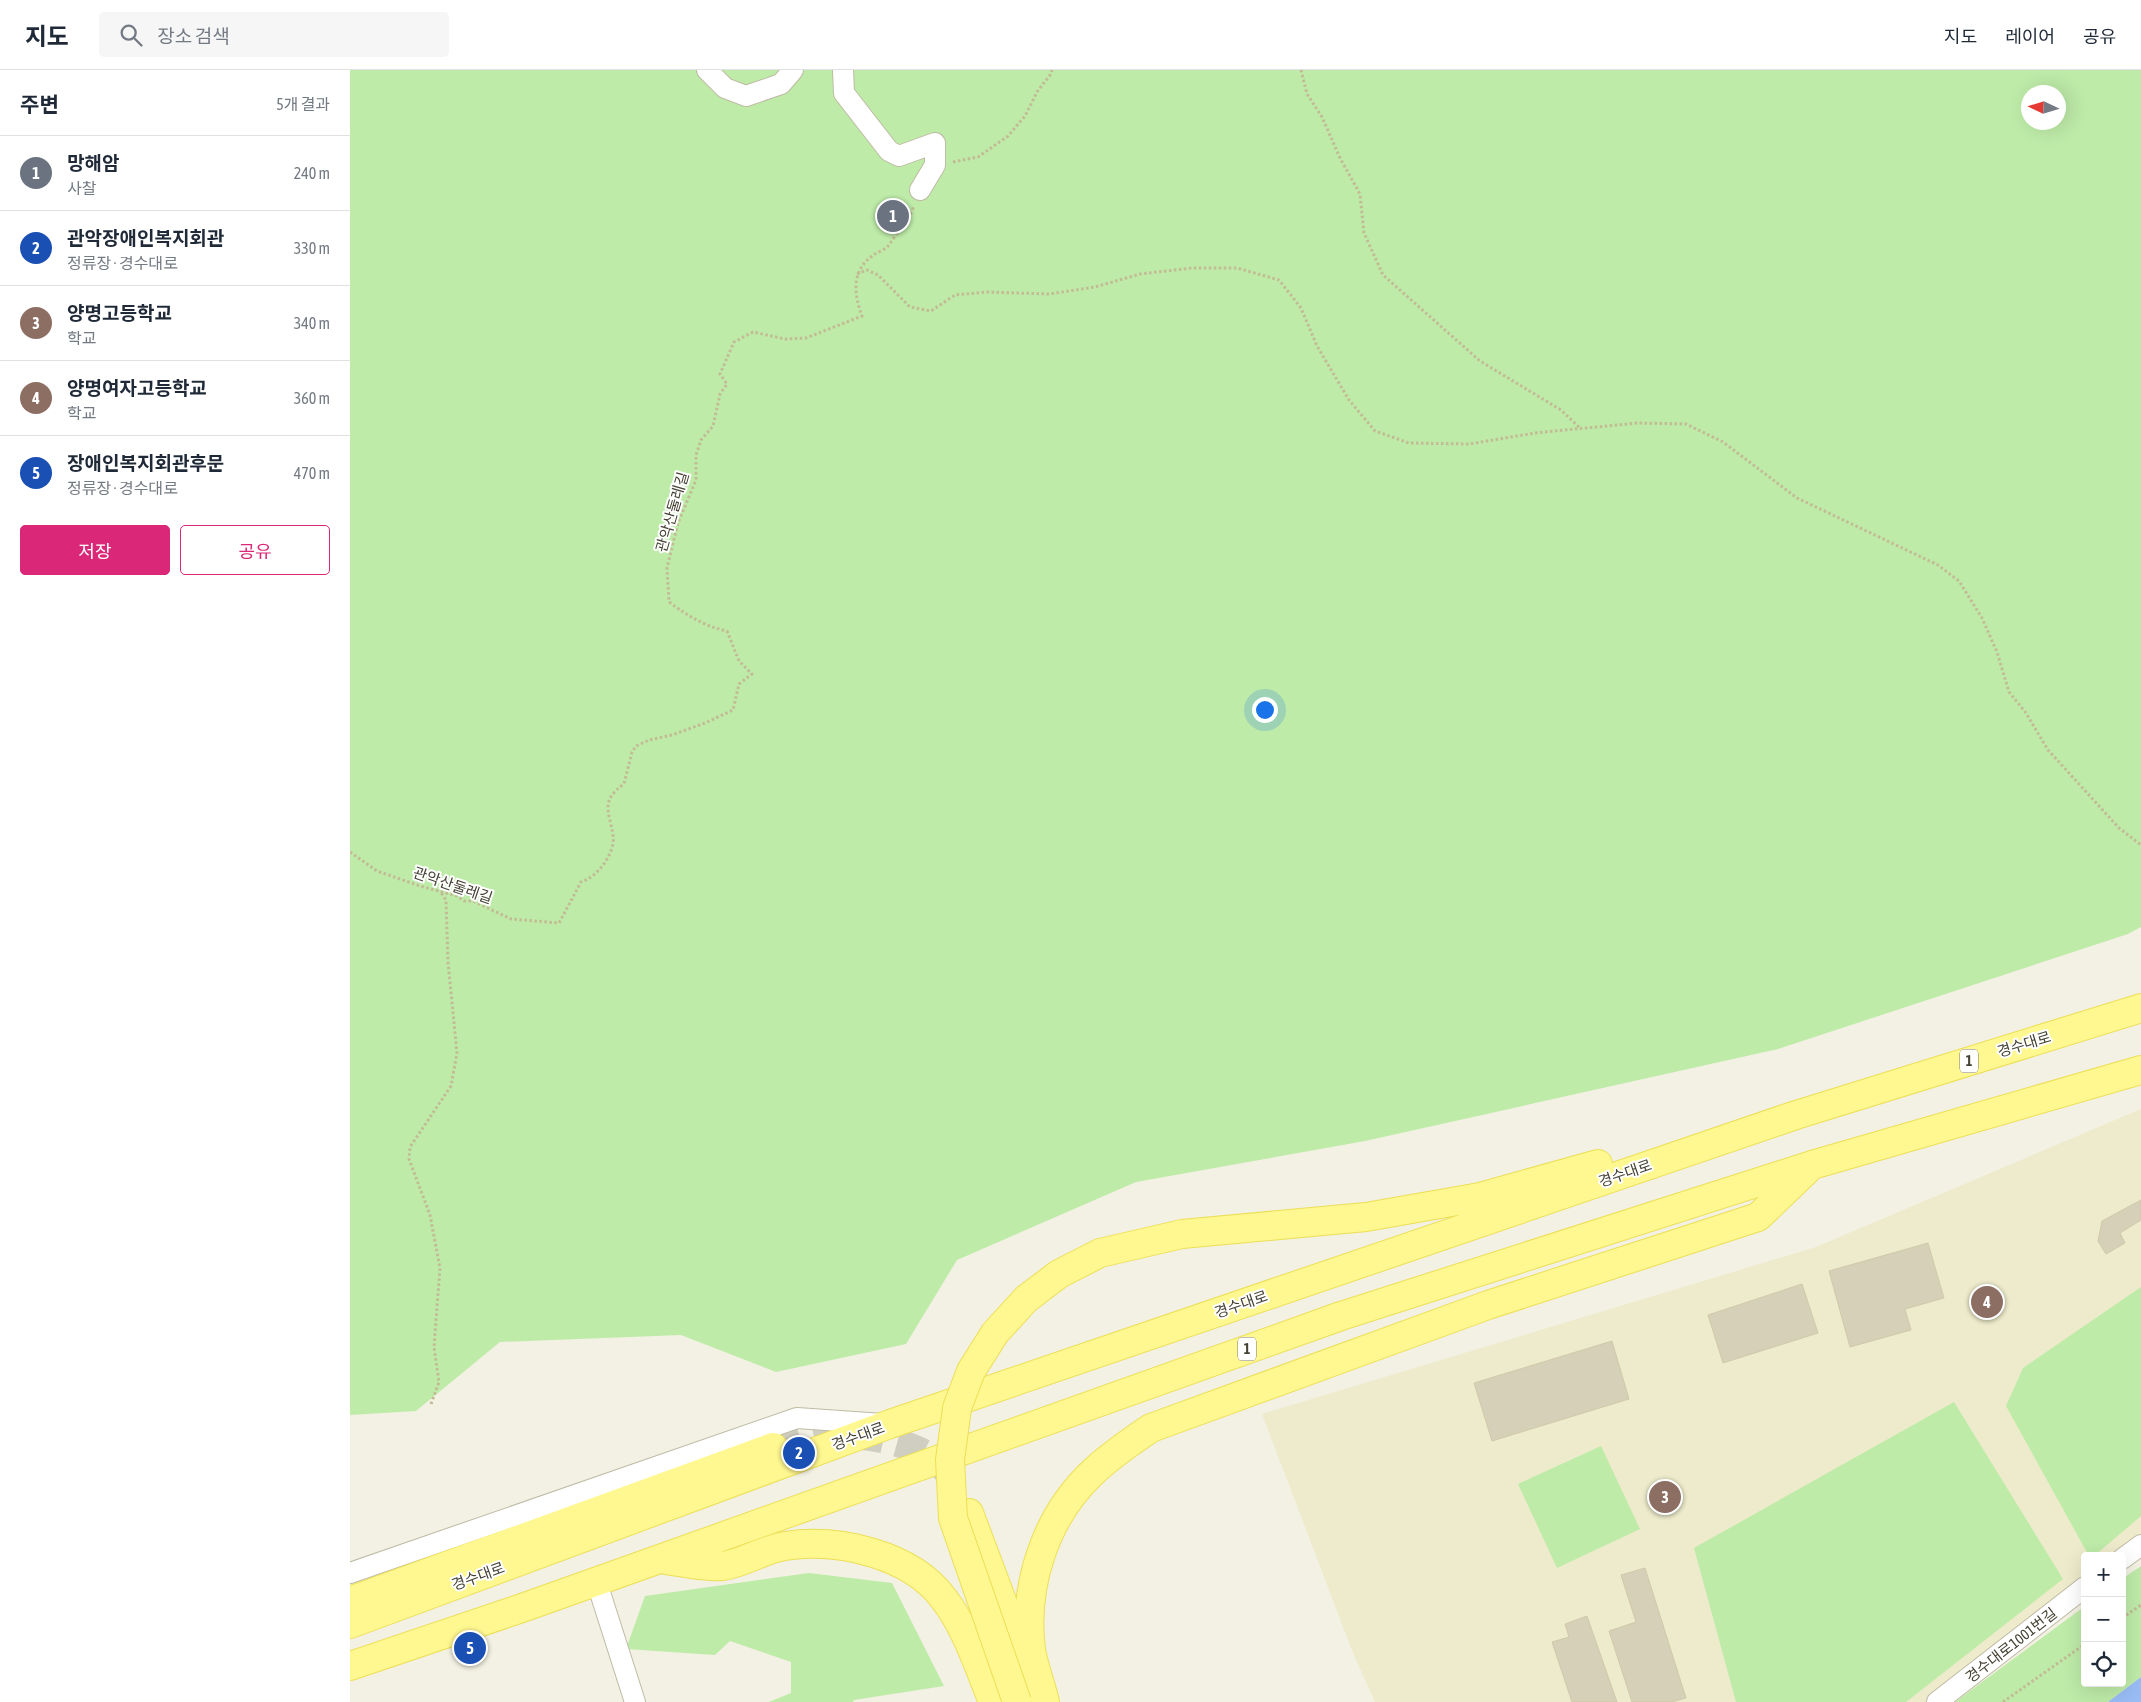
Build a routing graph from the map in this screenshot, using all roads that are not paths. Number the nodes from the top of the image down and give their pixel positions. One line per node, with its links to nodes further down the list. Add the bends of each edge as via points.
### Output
1 (707, 70): 2 (street, via 725,88 746,96 780,84)
2 (793, 70)
3 (843, 70): 4 (street, via 844,93 889,151 899,156 935,143 935,165)
4 (918, 194)
5 (2141, 1008): 7 (main road, 경수대로 / 1)
6 (2141, 1070): 8 (main road, 1)
7 (1796, 1115): 9 (main road, 경수대로 / 1); 22 (main road, bridge, via 1480,1197 1366,1217 1182,1234 1100,1253 1059,1274 1033,1294 995,1333 971,1371 957,1408 950,1460 953,1518)
8 (1812, 1165): 14 (main road, 1, via 1341,1316); 23 (main road, via 1758,1217 1488,1305 1151,1428 1116,1452 1091,1473 1064,1507 1048,1537 1034,1575 1030,1609 1032,1651)
9 (890, 1424): 15 (street, via 798,1418); 18 (main road, 경수대로 / 1)
10 (773, 1446): 18 (main road)
11 (969, 1513): 23 (main road, via 1020,1652)
12 (2141, 1545): 13 (street)
13 (2126, 1556)
14 (657, 1560): 16 (main road, 1); 21 (main road, via 723,1566 784,1546 820,1545 862,1549 900,1563 924,1578 944,1598 964,1632)
15 (350, 1573)
16 (596, 1580): 19 (main road, 1); 20 (street)
17 (2081, 1590): 24 (street, 경수대로1001번길)
18 (352, 1617)
19 (355, 1666)
20 (635, 1702)
21 (994, 1702)
22 (1017, 1702)
23 (1044, 1702)
24 (1937, 1702)

